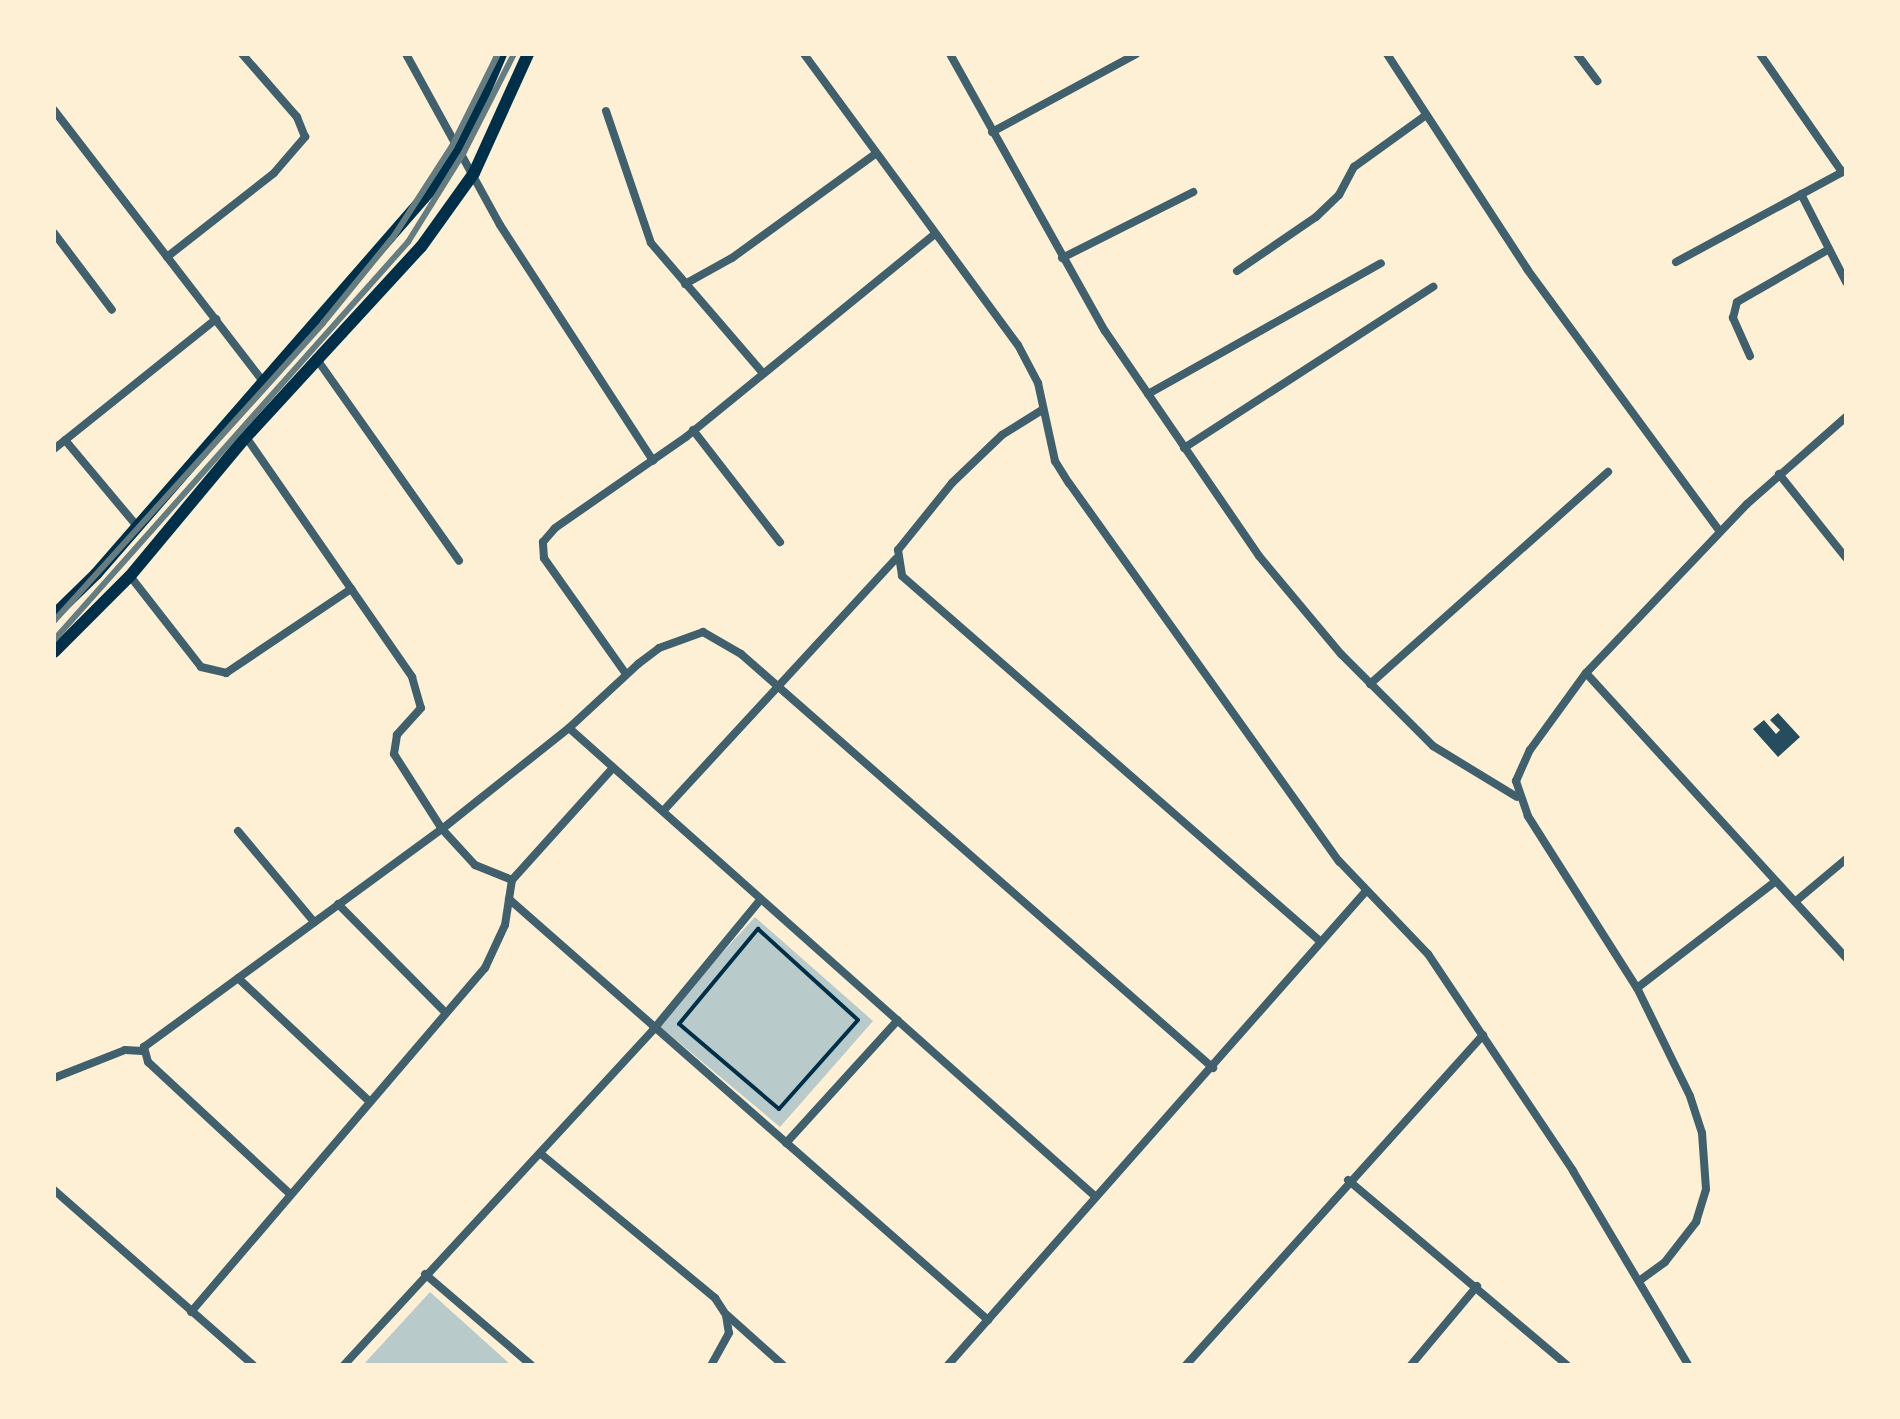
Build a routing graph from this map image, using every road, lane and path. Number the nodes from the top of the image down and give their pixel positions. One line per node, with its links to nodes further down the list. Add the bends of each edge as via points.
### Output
1 (242, 54): 25 (street, via 297,117 305,137 274,173)
2 (406, 54): 16 (street)
3 (501, 54): 16 (main road)
4 (528, 54): 19 (main road)
5 (804, 54): 17 (street)
6 (950, 54): 15 (street)
7 (1136, 54): 15 (street)
8 (1387, 54): 14 (street)
9 (1577, 54): 11 (street)
10 (1760, 54): 18 (street)
11 (1597, 81)
12 (54, 110): 25 (street)
13 (606, 111): 31 (street, via 642,226 661,259)
14 (1426, 115): 29 (street, via 1354,167 1339,195 1316,217); 53 (street, via 1527,269)
15 (992, 132): 26 (street)
16 (461, 148): 19 (street); 38 (main road, via 400,229)
17 (875, 154): 23 (street); 31 (street, via 732,258)
18 (1844, 171): 21 (street)
19 (474, 173): 36 (main road, via 421,247); 47 (street, via 500,225)
20 (1193, 192): 26 (street)
21 (1801, 194): 24 (street); 27 (street)
22 (54, 233): 33 (street)
23 (935, 234): 37 (street); 40 (street, via 1018,345 1038,383)
24 (1829, 249): 30 (street); 35 (street, via 1737,302 1733,318)
25 (167, 257): 34 (street)
26 (1062, 258): 39 (street)
27 (1676, 262)
28 (1381, 263): 39 (street)
29 (1237, 271)
30 (1846, 282)
31 (685, 284): 37 (street)
32 (1433, 287): 45 (street)
33 (112, 310)
34 (216, 319): 38 (street); 44 (street)
35 (1750, 356)
36 (316, 358): 43 (main road); 57 (street)
37 (763, 373): 42 (street)
38 (263, 381): 50 (main road)
39 (1148, 394): 45 (street)
40 (1042, 410): 56 (street, via 971,461); 75 (street, via 1055,461 1069,483)
41 (1846, 417): 49 (street)
42 (693, 430): 47 (street); 54 (street)
43 (246, 437): 51 (main road); 59 (street)
44 (65, 440): 46 (street); 52 (street)
45 (1184, 448): 64 (street, via 1283,588)
46 (54, 449)
47 (653, 461): 63 (street, via 555,528 541,550)
48 (1608, 472): 64 (street)
49 (1779, 474): 53 (street); 55 (street)
50 (162, 497): 51 (main road); 52 (main road)
51 (182, 514): 58 (main road)
52 (137, 526): 60 (main road)
53 (1720, 532): 62 (street)
54 (780, 542)
55 (1846, 558)
56 (896, 559): 65 (street); 81 (street, via 910,584)
57 (459, 561)
58 (130, 576): 59 (street, via 201,667 226,673); 61 (main road)
59 (351, 589): 70 (street, via 419,690 421,708 392,744)
60 (54, 615)
61 (54, 652)
62 (1586, 673): 68 (street, via 1530,750 1516,781); 74 (street)
63 (626, 674): 65 (street, via 659,648 703,632 720,638); 66 (street)
64 (1370, 684): 68 (street, via 1433,746)
65 (778, 687): 69 (street); 90 (street)
66 (569, 728): 67 (street); 70 (street)
67 (612, 769): 69 (street); 73 (street)
68 (1517, 797): 84 (street)
69 (664, 810): 77 (street)
70 (442, 829): 73 (street, via 475,865); 79 (street)
71 (238, 831): 80 (street)
72 (1846, 859): 78 (street)
73 (512, 880): 76 (street)
74 (1776, 881): 78 (street); 84 (street)
75 (1366, 891): 81 (street); 88 (street, via 1428,954)
76 (509, 899): 85 (street, via 498,947); 87 (street)
77 (760, 900): 86 (street); 87 (street)
78 (1796, 901): 82 (street)
79 (338, 904): 80 (street); 85 (street)
80 (314, 922): 83 (street)
81 (1321, 942): 90 (street)
82 (1846, 958)
83 (238, 978): 89 (street, via 164,1029); 92 (street)
84 (1637, 988): 101 (street, via 1690,1096 1702,1133 1706,1189 1696,1222 1682,1244)
85 (446, 1013): 92 (street)
86 (898, 1020): 94 (street); 99 (street)
87 (653, 1030): 94 (street); 95 (street)
88 (1483, 1035): 96 (street); 101 (street)
89 (142, 1051): 91 (street, via 125,1050); 98 (street)
90 (1213, 1068): 99 (street)
91 (54, 1078)
92 (369, 1101): 98 (street)
93 (779, 1109): 93 (path, via 679,1024 758,929 858,1020)
94 (786, 1143): 105 (street)
95 (541, 1154): 100 (street); 104 (street, via 693,1277)
96 (1348, 1180): 102 (street); 112 (street)
97 (54, 1190): 103 (street)
98 (289, 1193): 103 (street)
99 (1096, 1197): 105 (street)
100 (425, 1274): 107 (street); 108 (street)
101 (1639, 1281): 115 (street)
102 (1477, 1286): 113 (street); 114 (street)
103 (191, 1312): 106 (street)
104 (726, 1315): 109 (street, via 729,1333); 110 (street)
105 (988, 1320): 111 (street)
106 (253, 1365)
107 (344, 1365)
108 (531, 1365)
109 (711, 1365)
110 (783, 1365)
111 (948, 1365)
112 (1186, 1365)
113 (1411, 1365)
114 (1567, 1365)
115 (1688, 1365)

